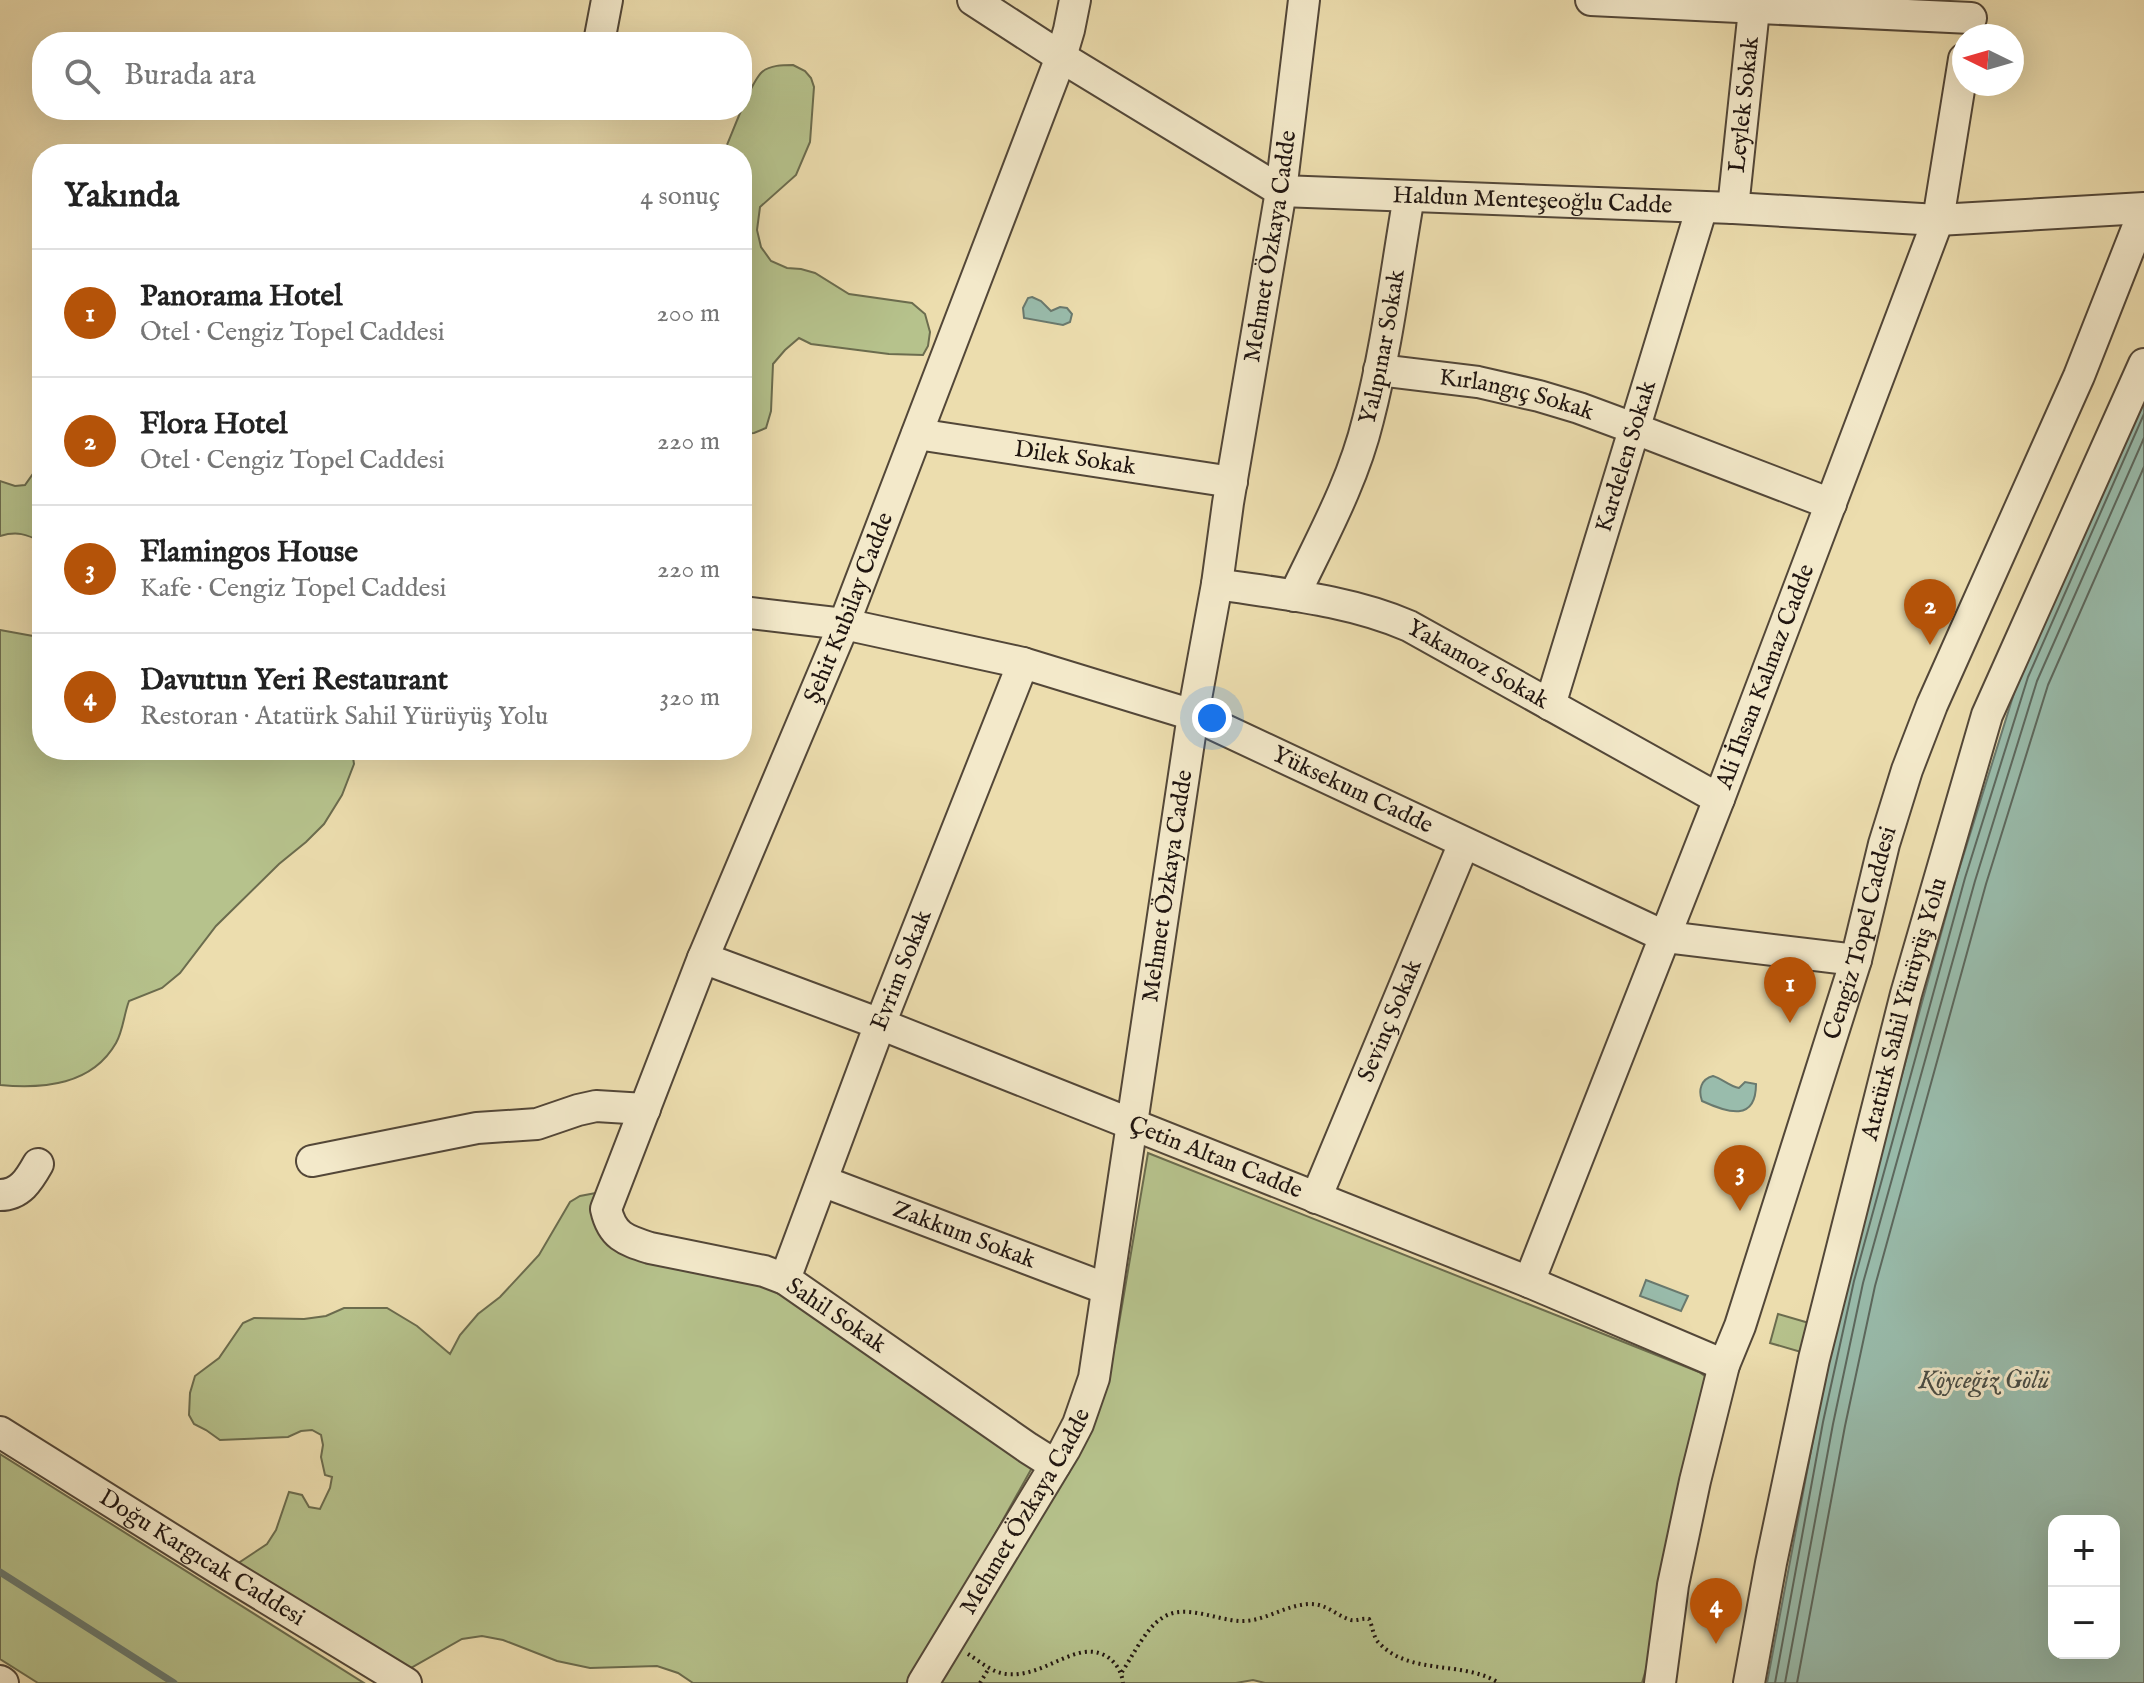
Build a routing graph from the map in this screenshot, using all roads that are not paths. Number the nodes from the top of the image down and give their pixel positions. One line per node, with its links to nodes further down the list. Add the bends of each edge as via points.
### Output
1 (607, 0): 8 (street)
2 (973, 0): 9 (street, Haldun Menteşeoğlu Cadde)
3 (1075, 0): 9 (street, Şehit Kubilay Cadde)
4 (1304, 0): 11 (street, Mehmet Özkaya Cadde)
5 (1591, 0): 6 (street)
6 (1755, 4): 7 (street); 14 (street, Leylek Sokak)
7 (1972, 18)
8 (601, 32)
9 (1061, 57): 11 (street, Haldun Menteşeoğlu Cadde); 20 (street, Şehit Kubilay Cadde)
10 (1958, 96): 16 (street, Ali İhsan Kalmaz Cadde)
11 (1281, 191): 12 (street, Haldun Menteşeoğlu Cadde); 21 (street, Mehmet Özkaya Cadde)
12 (1409, 196): 13 (street, Haldun Menteşeoğlu Cadde); 18 (street, Yalıpınar Sokak)
13 (1702, 207): 14 (street, Haldun Menteşeoğlu Cadde); 19 (street, Kardelen Sokak)
14 (1733, 208): 16 (street, Haldun Menteşeoğlu Cadde)
15 (2144, 210): 16 (street, Haldun Menteşeoğlu Cadde); 34 (street, Cengiz Topel Caddesi, via 2079,376 1907,770)
16 (1938, 220): 22 (street, Ali İhsan Kalmaz Cadde)
17 (2144, 364): 53 (street, Atatürk Sahil Yürüyüş Yolu, via 1983,728 1906,994 1817,1345)
18 (1379, 370): 19 (street, Kırlangıç Sokak, via 1503,387); 24 (street, Yalıpınar Sokak, via 1368,423 1342,496)
19 (1633, 428): 22 (street, Kırlangıç Sokak); 28 (street, Kardelen Sokak)
20 (917, 434): 21 (street, Dilek Sokak); 26 (street, Şehit Kubilay Cadde)
21 (1232, 482): 23 (street, Mehmet Özkaya Cadde)
22 (1831, 504): 30 (street, Ali İhsan Kalmaz Cadde)
23 (1217, 584): 24 (street, Yakamoz Sokak); 29 (street, Mehmet Özkaya Cadde)
24 (1294, 596): 28 (street, Yakamoz Sokak, via 1369,611 1409,626)
25 (752, 613): 26 (street, Yüksekum Cadde)
26 (844, 624): 27 (street, Yüksekum Cadde); 33 (street, Şehit Kubilay Cadde)
27 (1023, 663): 29 (street, Yüksekum Cadde); 35 (street, Evrim Sokak)
28 (1550, 705): 30 (street, Yakamoz Sokak)
29 (1193, 715): 31 (street, Yüksekum Cadde); 37 (street, Mehmet Özkaya Cadde)
30 (1719, 799): 32 (street, Ali İhsan Kalmaz Cadde)
31 (1464, 843): 32 (street, Yüksekum Cadde); 42 (street, Sevinç Sokak)
32 (1666, 937): 34 (street, Yüksekum Cadde); 45 (street, Ali İhsan Kalmaz Cadde)
33 (703, 958): 35 (street, Çetin Altan Cadde); 36 (street, Şehit Kubilay Cadde)
34 (1856, 960): 47 (street, Cengiz Topel Caddesi)
35 (880, 1024): 37 (street, Çetin Altan Cadde); 40 (street, Evrim Sokak)
36 (645, 1109): 38 (street, via 596,1106 537,1124 477,1128); 43 (street, Şehit Kubilay Cadde)
37 (1132, 1124): 42 (street, Çetin Altan Cadde); 46 (street, Mehmet Özkaya Cadde)
38 (312, 1161)
39 (38, 1164): 41 (street, via 27,1183)
40 (822, 1181): 44 (street, Evrim Sokak); 46 (street, Zakkum Sokak)
41 (0, 1195)
42 (1316, 1198): 45 (street, Çetin Altan Cadde)
43 (606, 1209): 44 (street, Sahil Sokak, via 610,1224 632,1242)
44 (785, 1279): 49 (street, Sahil Sokak)
45 (1529, 1282): 47 (street, Çetin Altan Cadde)
46 (1107, 1289): 49 (street, Mehmet Özkaya Cadde, via 1091,1389)
47 (1724, 1365): 52 (street, Cengiz Topel Caddesi, via 1673,1585)
48 (0, 1432): 50 (street, Doğu Kargıcak Caddesi)
49 (1055, 1465): 51 (street, Mehmet Özkaya Cadde)
50 (406, 1683)
51 (923, 1683)
52 (1660, 1683)
53 (1749, 1683)

